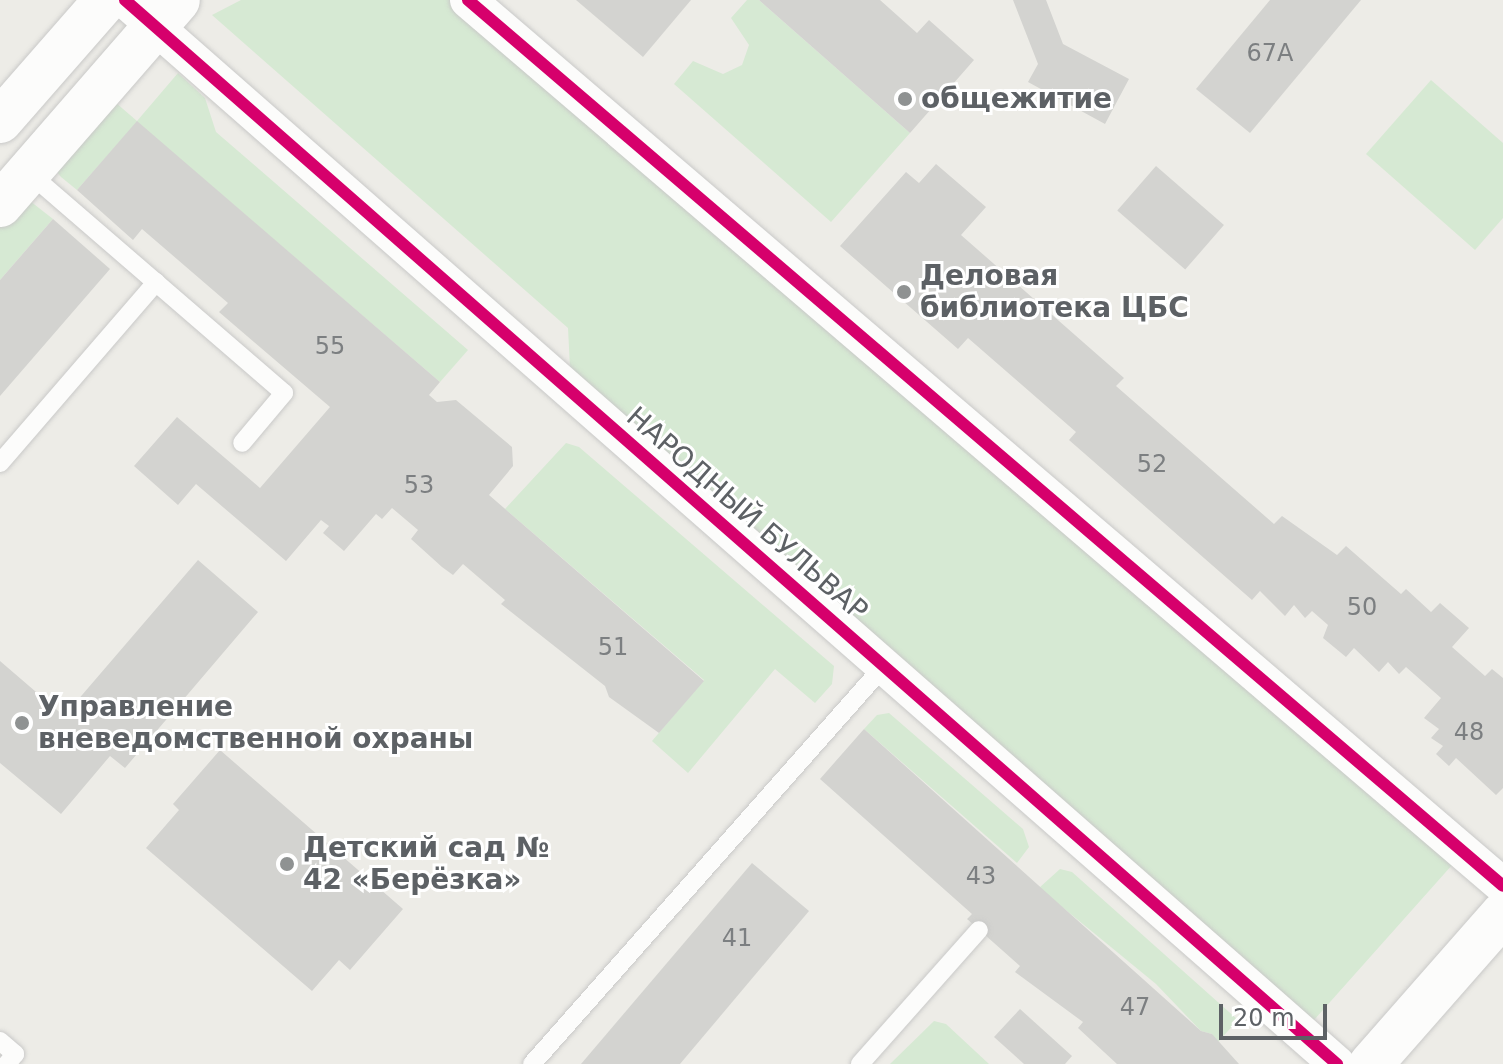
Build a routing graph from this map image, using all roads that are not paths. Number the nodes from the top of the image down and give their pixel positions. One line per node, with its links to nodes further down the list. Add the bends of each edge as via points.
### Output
1 (106, 0): 4 (street)
2 (468, 0): 11 (street)
3 (153, 9): 5 (street); 10 (street, НАРОДНЫЙ БУЛЬВАР)
4 (0, 121)
5 (28, 172): 6 (street); 7 (lane)
6 (0, 205)
7 (156, 282): 8 (lane, via 284,393); 9 (lane)
8 (242, 443)
9 (0, 463)
10 (884, 666): 16 (lane); 18 (street, НАРОДНЫЙ БУЛЬВАР)
11 (1503, 886)
12 (1503, 914): 19 (street)
13 (979, 930): 17 (lane)
14 (0, 1041): 15 (lane, via 15,1054)
15 (7, 1064)
16 (532, 1064)
17 (860, 1064)
18 (1337, 1064)
19 (1371, 1064)

